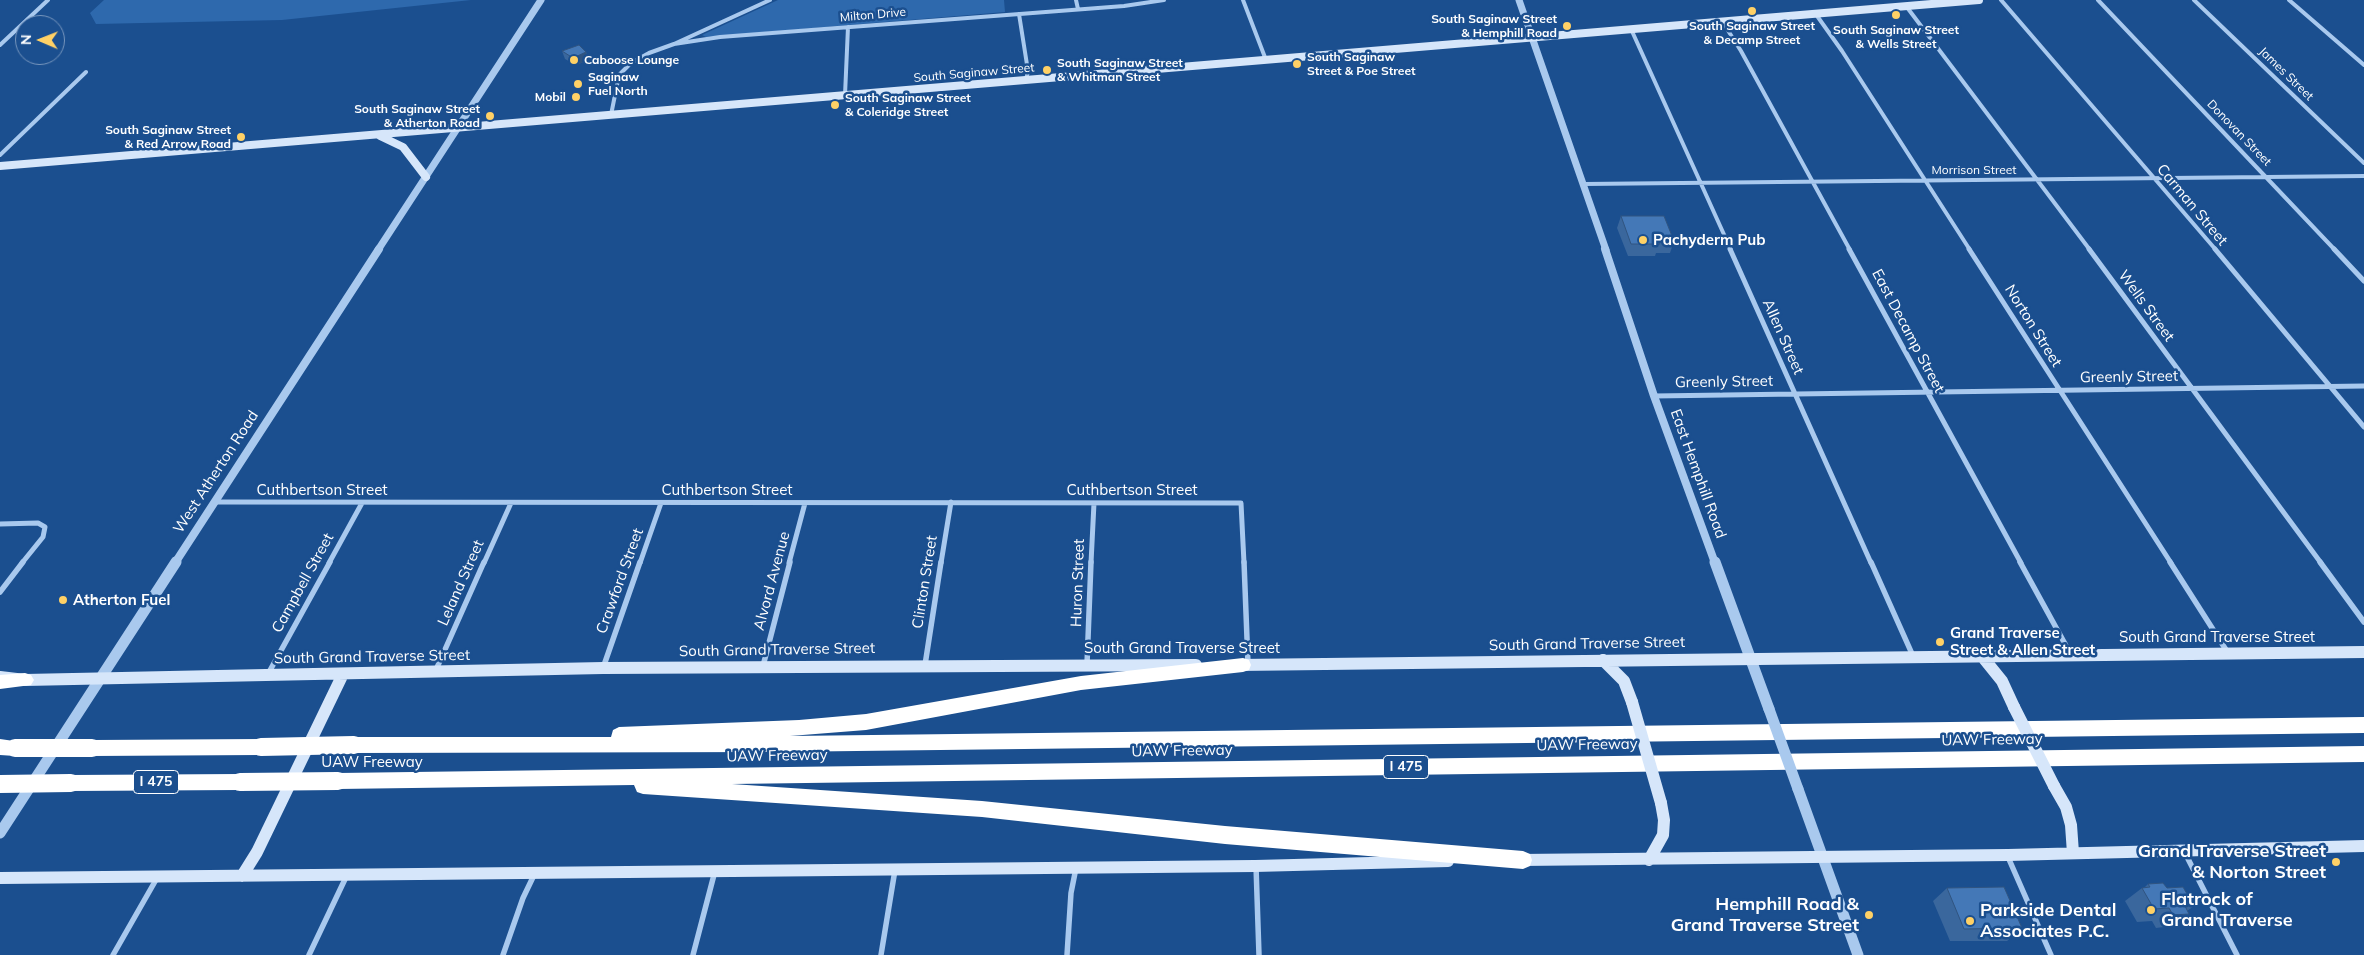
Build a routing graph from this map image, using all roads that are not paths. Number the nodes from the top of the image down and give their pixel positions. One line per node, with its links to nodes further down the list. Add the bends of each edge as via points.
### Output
1 (48, 0): 22 (street)
2 (541, 0): 29 (street)
3 (770, 0): 21 (street)
4 (1076, 0): 14 (street)
5 (1164, 0): 14 (street, Milton Drive)
6 (1243, 0): 23 (street)
7 (1519, 0): 20 (street, East Hemphill Road)
8 (1979, 0): 13 (main road, South Saginaw Street)
9 (2001, 0): 37 (street, Carman Street)
10 (2098, 0): 36 (street, Donovan Street)
11 (2194, 0): 32 (street, James Street)
12 (2290, 0): 24 (street)
13 (1906, 6): 15 (main road, South Saginaw Street); 38 (street, Wells Street)
14 (1078, 9): 16 (street, Milton Drive)
15 (1815, 13): 17 (main road, South Saginaw Street); 39 (street, Norton Street)
16 (1019, 14): 18 (street, Milton Drive); 26 (street, via 1028,71)
17 (1722, 21): 19 (main road, South Saginaw Street); 40 (street, East Decamp Street)
18 (848, 27): 21 (street, Milton Drive); 27 (street)
19 (1631, 29): 20 (main road, South Saginaw Street); 41 (street, Allen Street)
20 (1532, 38): 23 (main road, South Saginaw Street); 42 (street, East Hemphill Road)
21 (674, 44): 28 (street, via 643,56 619,75)
22 (0, 45)
23 (1266, 60): 26 (main road, South Saginaw Street)
24 (2364, 65)
25 (86, 72): 31 (street)
26 (1026, 80): 27 (main road, South Saginaw Street)
27 (845, 95): 28 (main road, South Saginaw Street)
28 (611, 115): 29 (main road, South Saginaw Street)
29 (458, 127): 30 (main road, South Saginaw Street); 35 (street, West Atherton Road)
30 (376, 134): 33 (main road, South Saginaw Street); 35 (main road, via 400,144)
31 (0, 155)
32 (2364, 162)
33 (0, 166)
34 (2364, 176): 36 (street, Morrison Street)
35 (426, 177): 52 (street, West Atherton Road)
36 (2267, 177): 37 (street, Morrison Street); 43 (street, Donovan Street)
37 (2154, 178): 38 (street, Morrison Street); 44 (street, Carman Street)
38 (2038, 180): 39 (street, Morrison Street); 46 (street, Wells Street)
39 (1925, 181): 40 (street, Morrison Street); 47 (street, Norton Street)
40 (1813, 182): 41 (street, Morrison Street); 48 (street, East Decamp Street)
41 (1700, 183): 42 (street, Morrison Street); 49 (street, Allen Street)
42 (1584, 184): 50 (street, East Hemphill Road)
43 (2364, 281)
44 (2329, 386): 45 (street, Greenly Street); 46 (street, Greenly Street); 51 (street, Carman Street)
45 (2364, 386)
46 (2190, 388): 47 (street, Greenly Street); 61 (street, Wells Street)
47 (2058, 390): 48 (street, Greenly Street); 63 (street, Norton Street)
48 (1926, 392): 49 (street, Greenly Street); 64 (street, East Decamp Street)
49 (1794, 394): 50 (street, Greenly Street); 66 (street, Allen Street)
50 (1654, 396): 67 (street, East Hemphill Road)
51 (2364, 427)
52 (214, 502): 54 (street, Cuthbertson Street); 78 (street, West Atherton Road)
53 (950, 502): 57 (street, Cuthbertson Street); 58 (street, Cuthbertson Street); 70 (street, Clinton Street)
54 (362, 503): 55 (street, Cuthbertson Street); 76 (street, Campbell Street)
55 (511, 503): 56 (street, Cuthbertson Street); 74 (street, Leland Street)
56 (662, 503): 57 (street, Cuthbertson Street); 73 (street, Crawford Street)
57 (805, 503): 72 (street, Alvord Avenue)
58 (1094, 503): 69 (street, Huron Street); 71 (street, Cuthbertson Street, via 1240,503)
59 (0, 524): 60 (street, via 38,523 45,527 43,537)
60 (0, 592)
61 (2364, 622)
62 (2364, 652): 63 (main road, South Grand Traverse Street)
63 (2229, 653): 64 (main road, South Grand Traverse Street)
64 (2070, 654): 65 (main road, South Grand Traverse Street)
65 (1981, 655): 66 (main road, South Grand Traverse Street); 90 (main road, bridge, via 2002,681 2066,808)
66 (1913, 656): 67 (main road, South Grand Traverse Street)
67 (1752, 658): 68 (main road, South Grand Traverse Street); 92 (street, East Hemphill Road, bridge)
68 (1603, 660): 71 (main road, South Grand Traverse Street); 94 (main road, bridge, via 1624,681 1661,804 1663,835)
69 (1087, 664): 70 (main road, South Grand Traverse Street); 71 (main road, South Grand Traverse Street)
70 (925, 665): 72 (main road, South Grand Traverse Street)
71 (1245, 665): 82 (highway, via 1081,683 888,718 823,726)
72 (763, 666): 73 (main road, South Grand Traverse Street)
73 (603, 668): 74 (main road, South Grand Traverse Street)
74 (435, 672): 75 (main road, South Grand Traverse Street)
75 (343, 674): 76 (main road, South Grand Traverse Street); 102 (main road, via 257,852)
76 (267, 676): 78 (main road, South Grand Traverse Street)
77 (0, 677): 79 (main road, South Grand Traverse Street)
78 (100, 678): 79 (main road, South Grand Traverse Street); 87 (street, West Atherton Road)
79 (25, 680): 80 (highway)
80 (0, 682)
81 (2364, 725): 82 (highway, UAW Freeway / I 475)
82 (478, 745): 83 (highway, UAW Freeway / I 475, bridge)
83 (7, 748)
84 (2364, 754): 85 (highway, UAW Freeway / I 475)
85 (447, 780): 86 (highway, UAW Freeway / I 475, bridge); 93 (highway, via 657,787 918,804)
86 (0, 784)
87 (0, 832)
88 (2362, 848): 89 (main road)
89 (2183, 850): 90 (main road); 113 (street)
90 (2073, 853): 91 (main road)
91 (2008, 855): 92 (main road); 112 (street)
92 (1823, 858): 94 (main road); 111 (street, East Hemphill Road)
93 (1524, 860): 94 (main road); 95 (main road)
94 (1649, 860)
95 (1256, 866): 96 (main road); 110 (street)
96 (1076, 868): 97 (main road); 109 (street, via 1071,893)
97 (895, 870): 98 (main road); 108 (street)
98 (715, 871): 99 (main road); 107 (street)
99 (535, 872): 100 (main road); 106 (street)
100 (347, 874): 102 (main road); 105 (street)
101 (158, 875): 102 (main road); 103 (main road); 104 (street)
102 (242, 876)
103 (0, 878)
104 (113, 955)
105 (309, 955)
106 (503, 955)
107 (693, 955)
108 (881, 955)
109 (1068, 955)
110 (1259, 955)
111 (1858, 955)
112 (2051, 955)
113 (2237, 955)

